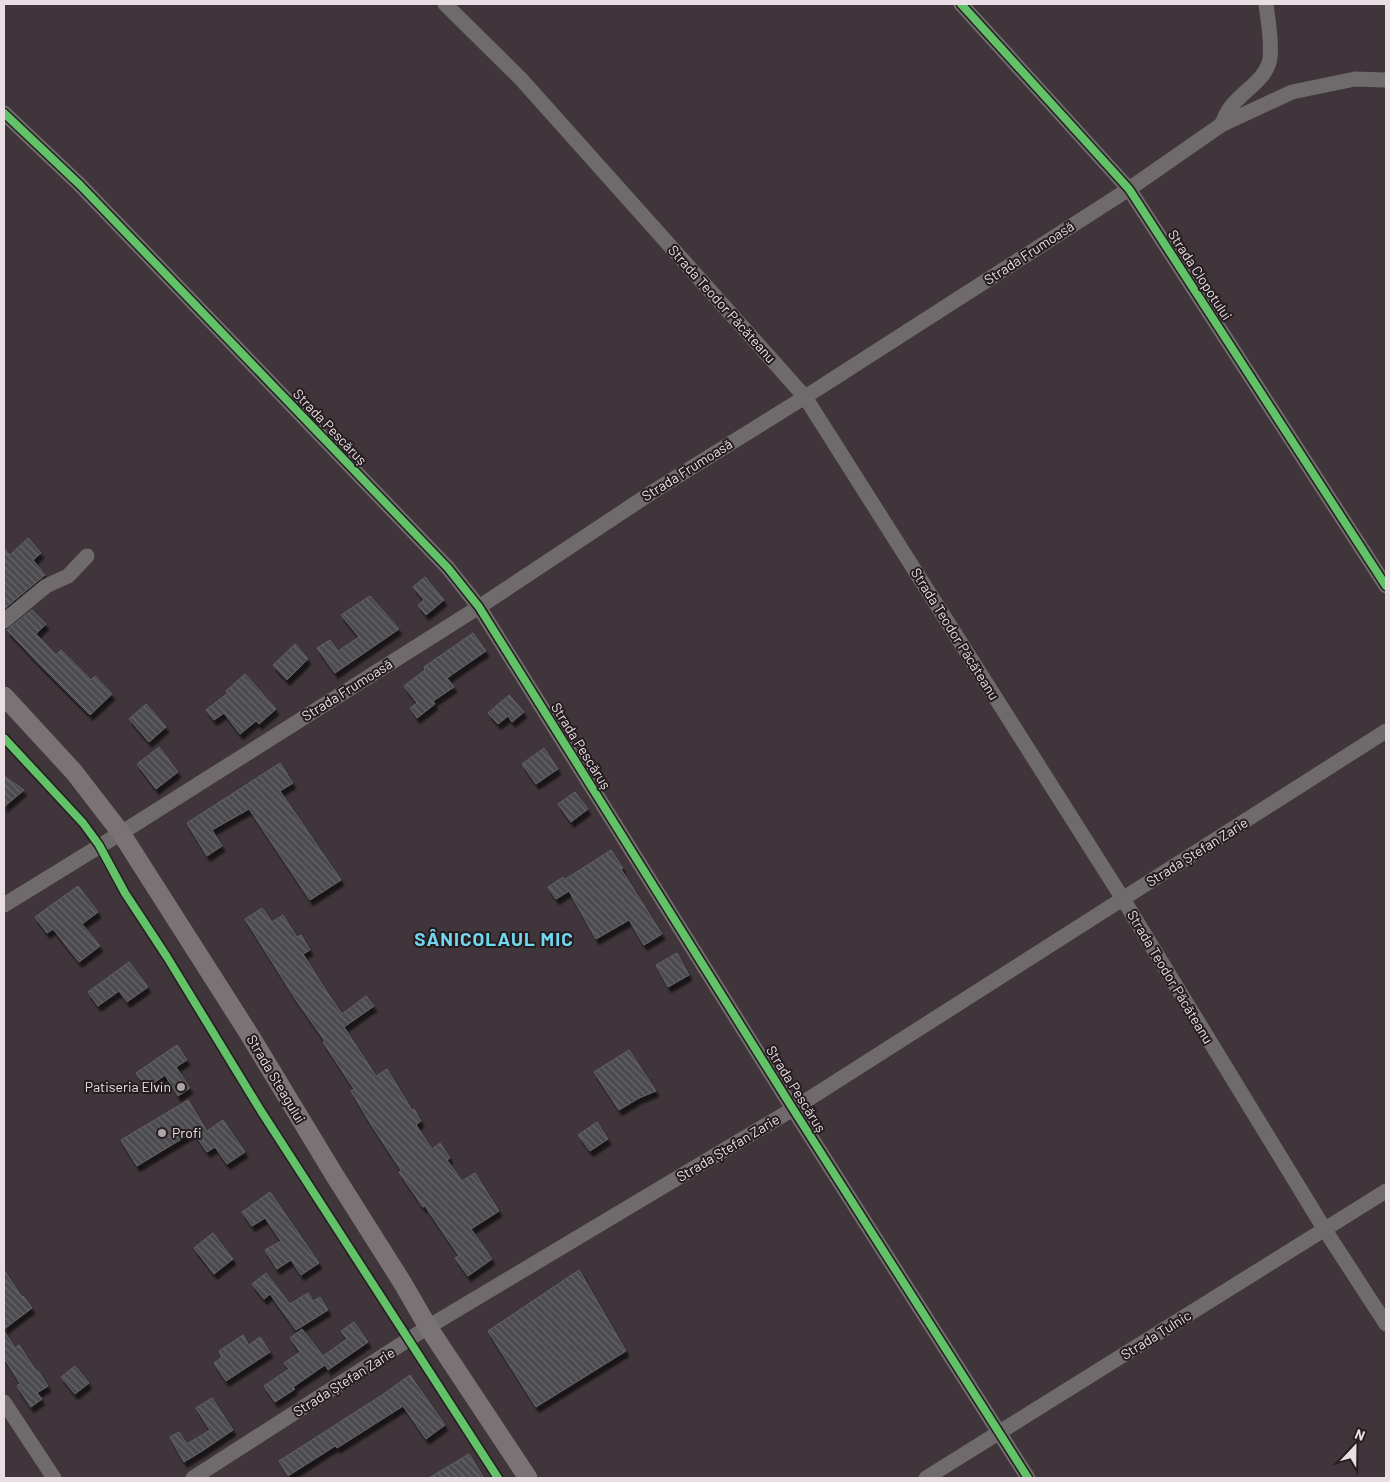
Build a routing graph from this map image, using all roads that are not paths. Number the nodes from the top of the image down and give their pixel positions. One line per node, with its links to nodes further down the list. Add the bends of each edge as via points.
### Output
1 (444, 4): 8 (street, Strada Teodor Păcăteanu, via 521,79)
2 (961, 4): 7 (street, Strada Clopotului)
3 (1266, 4): 6 (street, via 1270,48 1268,65 1260,79 1230,108)
4 (1386, 80): 6 (street, Strada Frumoasă, via 1355,79 1292,92)
5 (4, 113): 11 (street, Strada Pescăruș, via 80,185 310,424 448,568)
6 (1221, 125): 7 (street, Strada Frumoasă)
7 (1129, 189): 8 (street, Strada Frumoasă); 10 (street, Strada Clopotului)
8 (805, 397): 11 (street, Strada Frumoasă, via 654,491); 16 (street, Strada Teodor Păcăteanu)
9 (88, 556): 12 (street, via 68,576 46,586)
10 (1386, 586)
11 (479, 607): 15 (street, Strada Frumoasă); 18 (street, Strada Pescăruș)
12 (4, 621)
13 (4, 696): 15 (main road, Strada Steagului, via 74,772)
14 (1386, 731): 16 (street, Strada Ștefan Zarie)
15 (121, 833): 17 (street, Strada Frumoasă); 22 (main road, Strada Steagului, via 249,1034)
16 (1123, 899): 18 (street, Strada Ștefan Zarie); 20 (street, Strada Teodor Păcăteanu)
17 (4, 905)
18 (793, 1109): 22 (street, Strada Ștefan Zarie); 24 (street, Strada Pescăruș)
19 (1386, 1191): 20 (street, Strada Tulnic)
20 (1324, 1230): 21 (street, Strada Teodor Păcăteanu); 24 (street, Strada Tulnic)
21 (1386, 1324)
22 (428, 1327): 26 (street, Strada Ștefan Zarie); 27 (main road, Strada Steagului)
23 (4, 1402): 25 (street)
24 (999, 1433): 28 (street, Strada Tulnic); 29 (street, Strada Pescăruș)
25 (54, 1478)
26 (193, 1478)
27 (528, 1478)
28 (926, 1478)
29 (1028, 1478)

